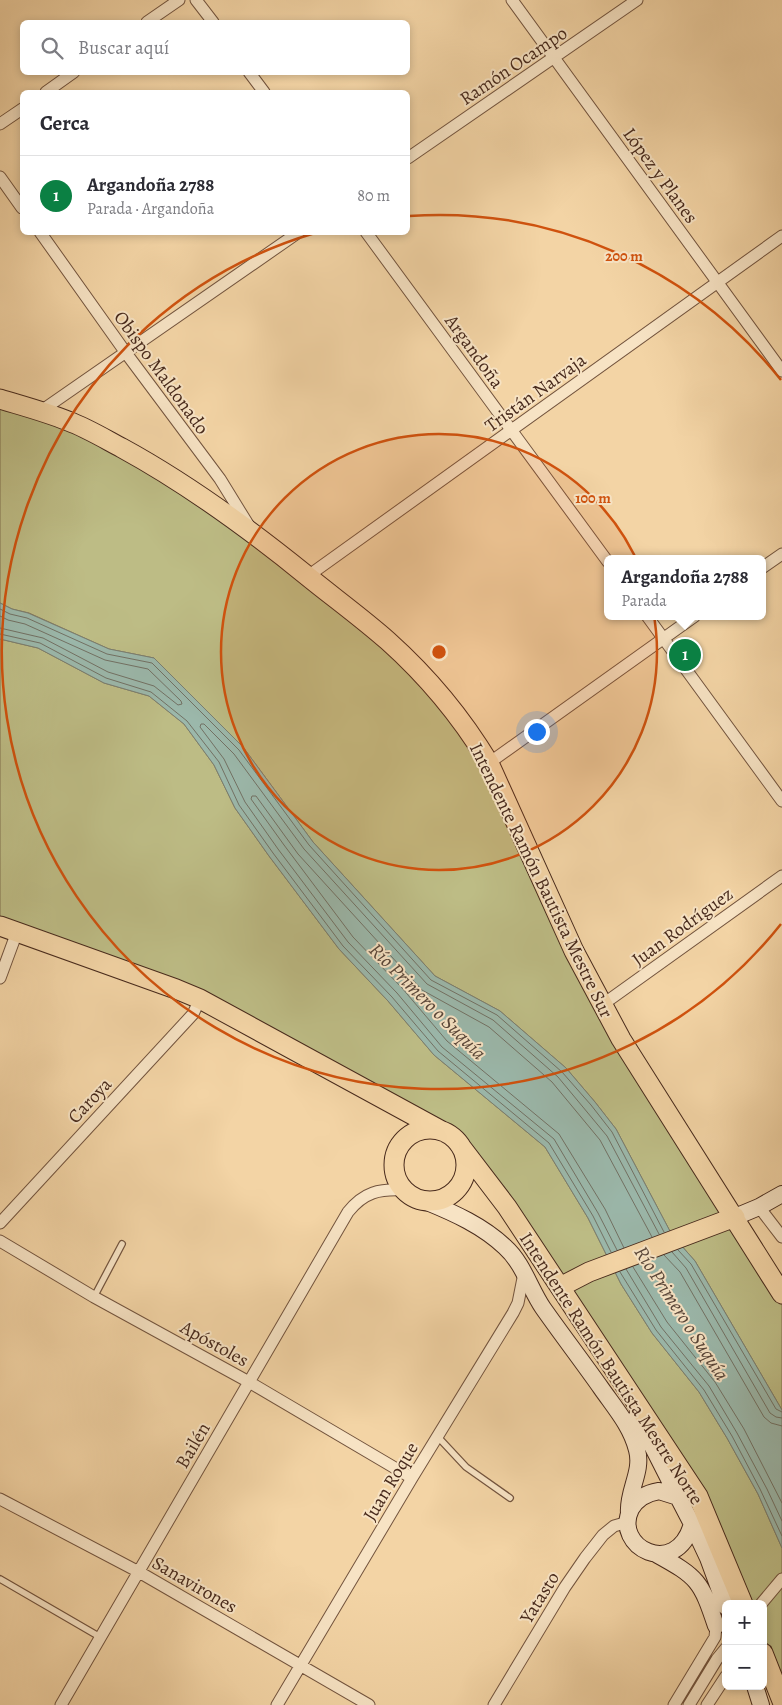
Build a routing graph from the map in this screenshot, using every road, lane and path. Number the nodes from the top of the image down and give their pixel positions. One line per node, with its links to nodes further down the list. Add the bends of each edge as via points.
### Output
1 (179, 0): 5 (street)
2 (196, 0): 6 (street)
3 (512, 0): 7 (street, López y Planes)
4 (637, 0): 7 (street, Ramón Ocampo)
5 (150, 20)
6 (211, 20)
7 (554, 58): 14 (street, Ramón Ocampo); 21 (street, López y Planes)
8 (70, 75): 10 (street)
9 (252, 75): 11 (street)
10 (49, 90)
11 (263, 90)
12 (20, 109): 13 (street)
13 (0, 124)
14 (410, 157)
15 (0, 177): 16 (street)
16 (20, 205)
17 (42, 235): 22 (street, Obispo Maldonado)
18 (295, 235): 22 (street)
19 (368, 235): 26 (street, Argandoña)
20 (782, 236): 21 (street, Tristán Narvaja)
21 (718, 282): 23 (street, López y Planes); 26 (street, Tristán Narvaja)
22 (126, 353): 25 (street); 27 (street, Obispo Maldonado, via 220,479)
23 (782, 371)
24 (0, 399): 25 (main road, Intendente Ramón Bautista Mestre Sur)
25 (41, 411): 27 (main road, Intendente Ramón Bautista Mestre Sur, via 70,422 142,459)
26 (512, 431): 29 (street, Argandoña); 31 (street, Tristán Narvaja)
27 (254, 534): 31 (main road, Intendente Ramón Bautista Mestre Sur)
28 (782, 554): 30 (street)
29 (604, 557)
30 (766, 565)
31 (308, 576): 35 (main road, Intendente Ramón Bautista Mestre Sur, via 389,642 420,674 459,720)
32 (650, 620): 34 (street)
33 (690, 620): 34 (street)
34 (664, 639): 35 (street); 36 (street)
35 (489, 763): 41 (main road, Intendente Ramón Bautista Mestre Sur, via 574,951)
36 (782, 801)
37 (782, 876): 41 (street, Juan Rodríguez)
38 (9, 929): 39 (street); 40 (main road)
39 (0, 978)
40 (200, 999): 42 (main road); 49 (street, Caroya, via 193,1014)
41 (602, 1005): 48 (main road, Intendente Ramón Bautista Mestre Sur)
42 (442, 1131): 43 (main road); 44 (main road, via 419,1131 400,1145 394,1168)
43 (459, 1144): 46 (main road, via 467,1165 459,1188 439,1201); 54 (main road, Intendente Ramón Bautista Mestre Norte, via 507,1207)
44 (403, 1190): 46 (main road); 58 (street, Bailén, via 380,1190 355,1203)
45 (782, 1194): 47 (street)
46 (426, 1202): 53 (street, via 459,1216 498,1240)
47 (759, 1206): 48 (street); 50 (street)
48 (735, 1217): 54 (main road, via 589,1272); 55 (main road, Intendente Ramón Bautista Mestre Sur)
49 (0, 1222)
50 (782, 1238)
51 (0, 1241): 56 (street, Apóstoles)
52 (122, 1244): 56 (lane)
53 (524, 1273): 59 (street, Juan Roque, via 513,1313); 64 (street, via 543,1308 631,1432 639,1461 629,1500)
54 (560, 1287): 57 (main road, Intendente Ramón Bautista Mestre Norte)
55 (779, 1288)
56 (94, 1297): 58 (street, Apóstoles)
57 (605, 1354): 61 (street); 71 (main road, Intendente Ramón Bautista Mestre Norte, via 698,1496)
58 (249, 1382): 60 (street, Apóstoles); 67 (street, Bailén)
59 (438, 1437): 60 (street, Juan Roque); 63 (lane, via 466,1467)
60 (412, 1478): 77 (street, Juan Roque)
61 (678, 1497): 64 (street, via 659,1491 649,1493 634,1504); 65 (street)
62 (0, 1498): 67 (street, Sanavirones)
63 (510, 1498)
64 (629, 1518): 66 (street, via 633,1540 647,1552); 84 (street, Yatasto, via 603,1535 585,1558)
65 (692, 1524): 66 (street, via 684,1543 676,1550); 70 (street)
66 (656, 1554): 73 (street, via 697,1581 704,1590)
67 (139, 1572): 74 (street, Bailén); 77 (street, Sanavirones)
68 (782, 1578): 72 (street)
69 (0, 1579): 74 (lane)
70 (723, 1600)
71 (741, 1600)
72 (764, 1600)
73 (716, 1626): 85 (street, via 714,1637)
74 (100, 1637): 81 (street, Bailén)
75 (722, 1654): 86 (street)
76 (767, 1664): 80 (main road)
77 (301, 1666): 82 (street, Juan Roque); 83 (street, Sanavirones)
78 (722, 1682): 87 (street)
79 (756, 1690): 88 (street)
80 (782, 1701)
81 (60, 1705)
82 (277, 1705)
83 (369, 1705)
84 (494, 1705)
85 (674, 1705)
86 (689, 1705)
87 (707, 1705)
88 (761, 1705)

